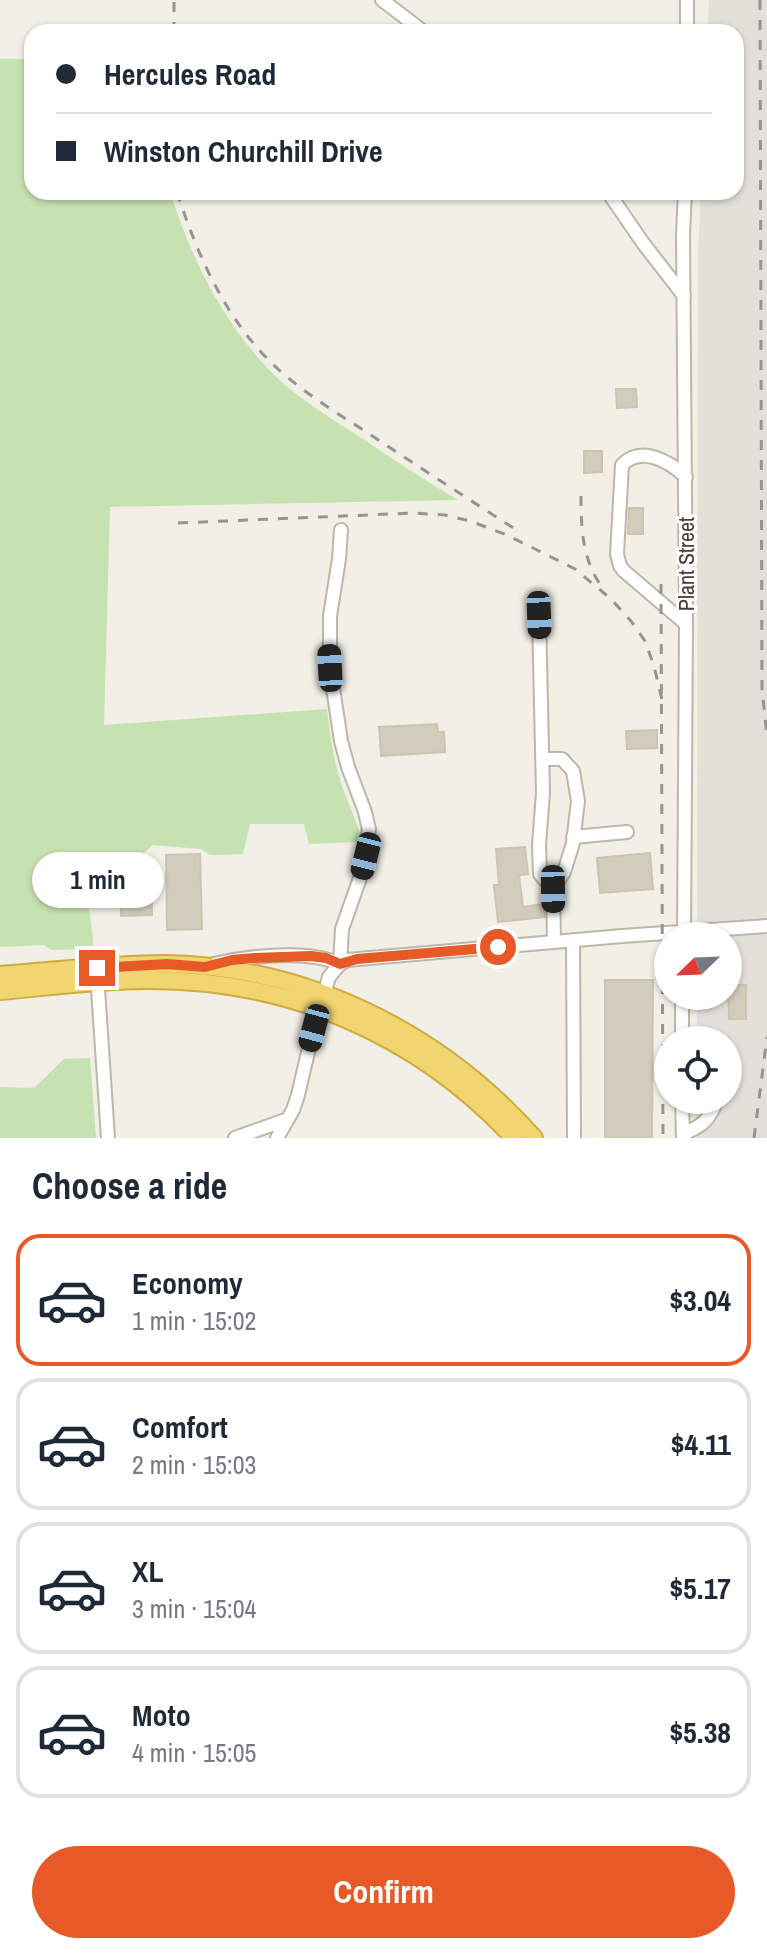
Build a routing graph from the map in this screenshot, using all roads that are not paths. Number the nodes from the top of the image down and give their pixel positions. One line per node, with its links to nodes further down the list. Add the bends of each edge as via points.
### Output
1 (382, 0): 3 (street)
2 (687, 0): 4 (street)
3 (414, 24)
4 (687, 24)
5 (613, 200): 7 (street)
6 (685, 200): 7 (street, Plant Street)
7 (684, 296): 8 (street, Plant Street)
8 (686, 477): 11 (street, Plant Street); 11 (street, via 654,457 632,456 622,465 617,554 624,571)
9 (341, 530): 22 (street, via 330,616 330,668 341,741 369,829 360,878 342,929)
10 (539, 615): 12 (street)
11 (686, 624): 16 (street, Plant Street)
12 (543, 759): 14 (street, via 562,759 573,771 578,801); 15 (street, via 540,874)
13 (627, 832): 14 (street)
14 (573, 837): 15 (street, via 564,872)
15 (553, 889): 21 (street)
16 (684, 922)
17 (767, 926): 18 (street)
18 (742, 928)
19 (654, 936): 20 (street)
20 (573, 940): 21 (street); 37 (street)
21 (554, 942): 22 (street)
22 (340, 964): 23 (street, via 311,956 232,960); 27 (street)
23 (205, 967): 25 (highway, via 156,964); 27 (highway, via 269,977)
24 (0, 975): 25 (highway)
25 (98, 976): 26 (highway); 27 (highway, via 217,984); 32 (street)
26 (0, 991)
27 (321, 1001): 30 (street); 35 (highway, via 415,1054 470,1095); 36 (highway, via 387,1020 445,1056)
28 (682, 1114): 31 (street)
29 (709, 1114): 31 (street)
30 (288, 1119): 33 (street); 34 (street)
31 (683, 1136)
32 (108, 1138)
33 (235, 1138)
34 (277, 1138)
35 (514, 1138)
36 (534, 1138)
37 (574, 1138)

